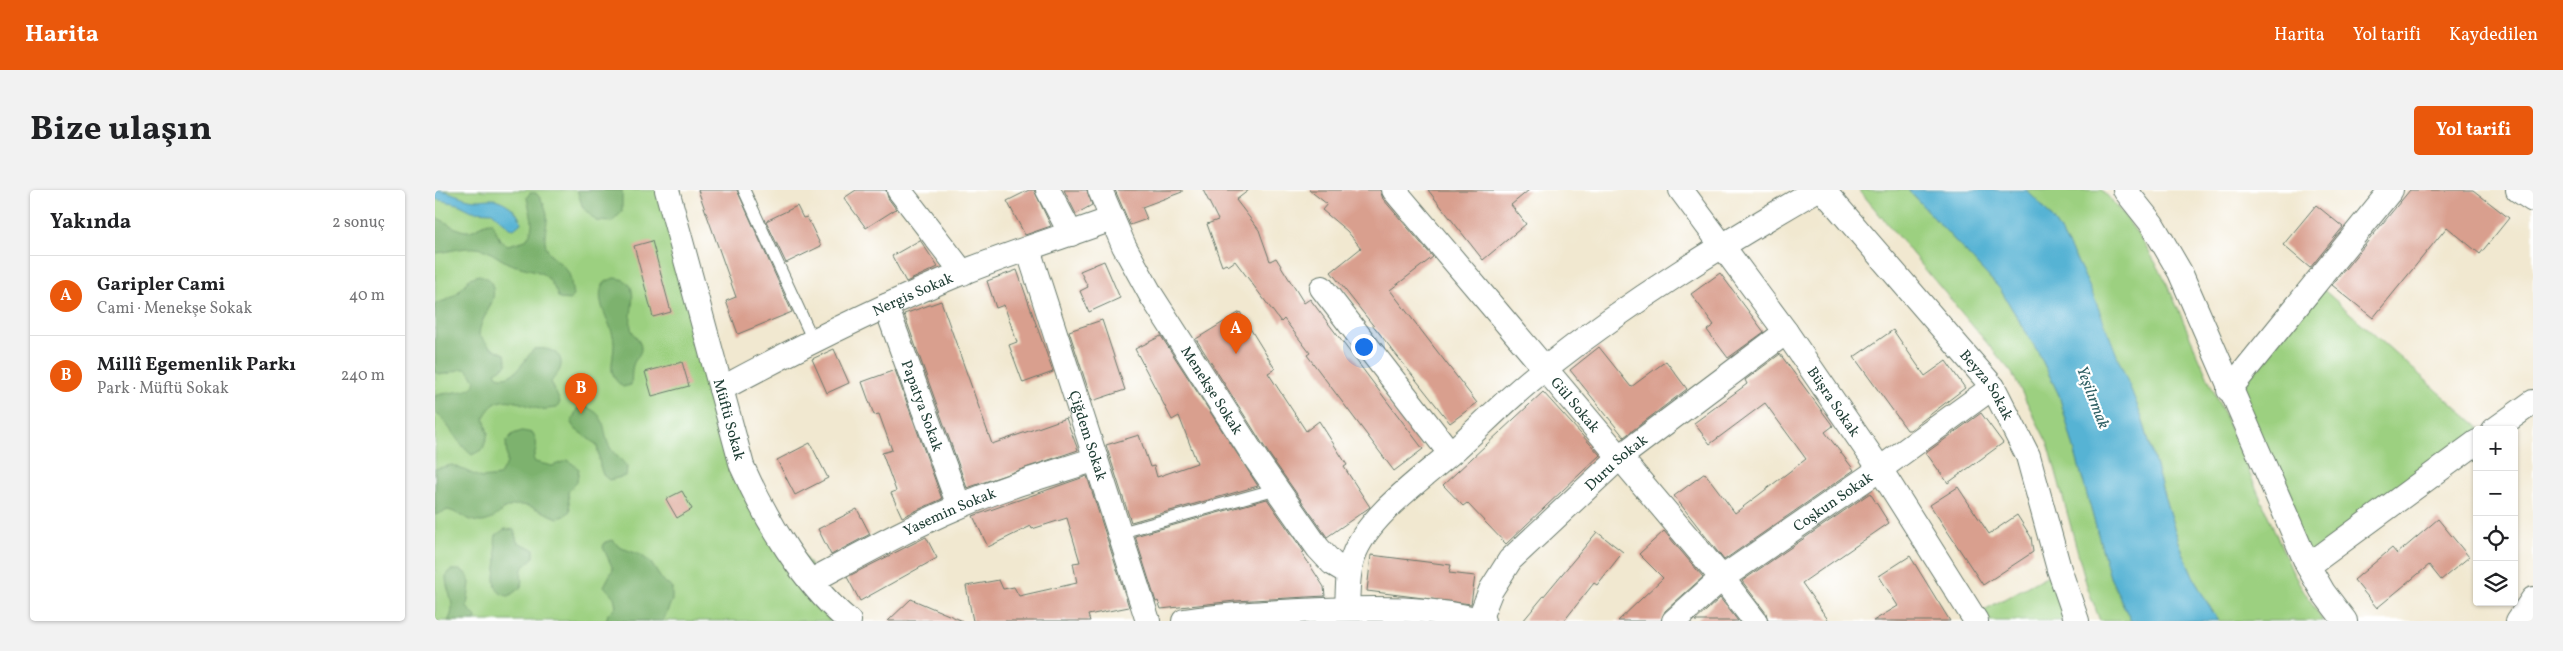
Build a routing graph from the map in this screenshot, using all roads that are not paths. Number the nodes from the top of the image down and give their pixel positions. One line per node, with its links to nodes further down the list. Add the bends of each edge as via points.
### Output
1 (667, 190): 25 (street, Müftü Sokak)
2 (744, 190): 22 (lane)
3 (899, 190): 18 (street)
4 (1047, 190): 15 (street)
5 (1100, 190): 14 (street, Menekşe Sokak)
6 (1681, 190): 16 (street, Büşra Sokak)
7 (1816, 190): 16 (street)
8 (1823, 190): 24 (street, Beyza Sokak)
9 (2125, 190): 26 (street, via 2152,224 2180,272)
10 (2391, 190): 26 (street)
11 (2518, 190): 13 (street)
12 (1399, 191): 23 (street, Gül Sokak)
13 (2533, 200)
14 (1112, 219): 15 (street, Nergis Sokak); 34 (street, Menekşe Sokak, via 1151,295)
15 (1071, 234): 17 (street, Nergis Sokak)
16 (1721, 245): 21 (street, Büşra Sokak); 23 (street, via 1645,295)
17 (1028, 250): 18 (street, Nergis Sokak); 32 (street, Çiğdem Sokak)
18 (963, 273): 20 (street, Nergis Sokak)
19 (1322, 288): 30 (street)
20 (887, 306): 22 (street, Nergis Sokak); 35 (street, Papatya Sokak)
21 (1786, 332): 31 (street, Duru Sokak); 33 (street, Büşra Sokak)
22 (813, 340): 25 (street, Nergis Sokak)
23 (1545, 368): 30 (street); 31 (street, Gül Sokak)
24 (1993, 387): 33 (street, Coşkun Sokak); 51 (street, Beyza Sokak, via 2028,456)
25 (721, 389): 40 (street, Müftü Sokak, via 742,466 753,491 775,530)
26 (2229, 390): 37 (street)
27 (2533, 402): 28 (street)
28 (2500, 426)
29 (2473, 445): 37 (street)
30 (1450, 453): 38 (street, via 1379,518 1353,556)
31 (1620, 458): 39 (street, Gül Sokak); 44 (street, Duru Sokak, via 1510,560 1491,590)
32 (1096, 459): 35 (street, Yasemin Sokak); 36 (street, Çiğdem Sokak)
33 (1880, 469): 39 (street, Coşkun Sokak); 50 (street, Büşra Sokak)
34 (1276, 489): 36 (lane); 38 (street, Menekşe Sokak, via 1318,548 1332,563)
35 (959, 506): 40 (street, Yasemin Sokak)
36 (1119, 533): 46 (street, Çiğdem Sokak)
37 (2307, 566): 52 (street)
38 (1349, 573): 42 (street)
39 (1722, 578): 48 (street, Coşkun Sokak); 49 (street, Gül Sokak)
40 (811, 580): 45 (street, Müftü Sokak)
41 (2533, 600): 53 (street)
42 (1347, 609): 43 (street); 47 (street)
43 (1372, 615): 44 (street, via 1418,611)
44 (1481, 620)
45 (849, 621)
46 (1147, 621)
47 (1184, 621)
48 (1674, 621)
49 (1755, 621)
50 (1976, 621)
51 (2077, 621)
52 (2345, 621)
53 (2518, 621)

